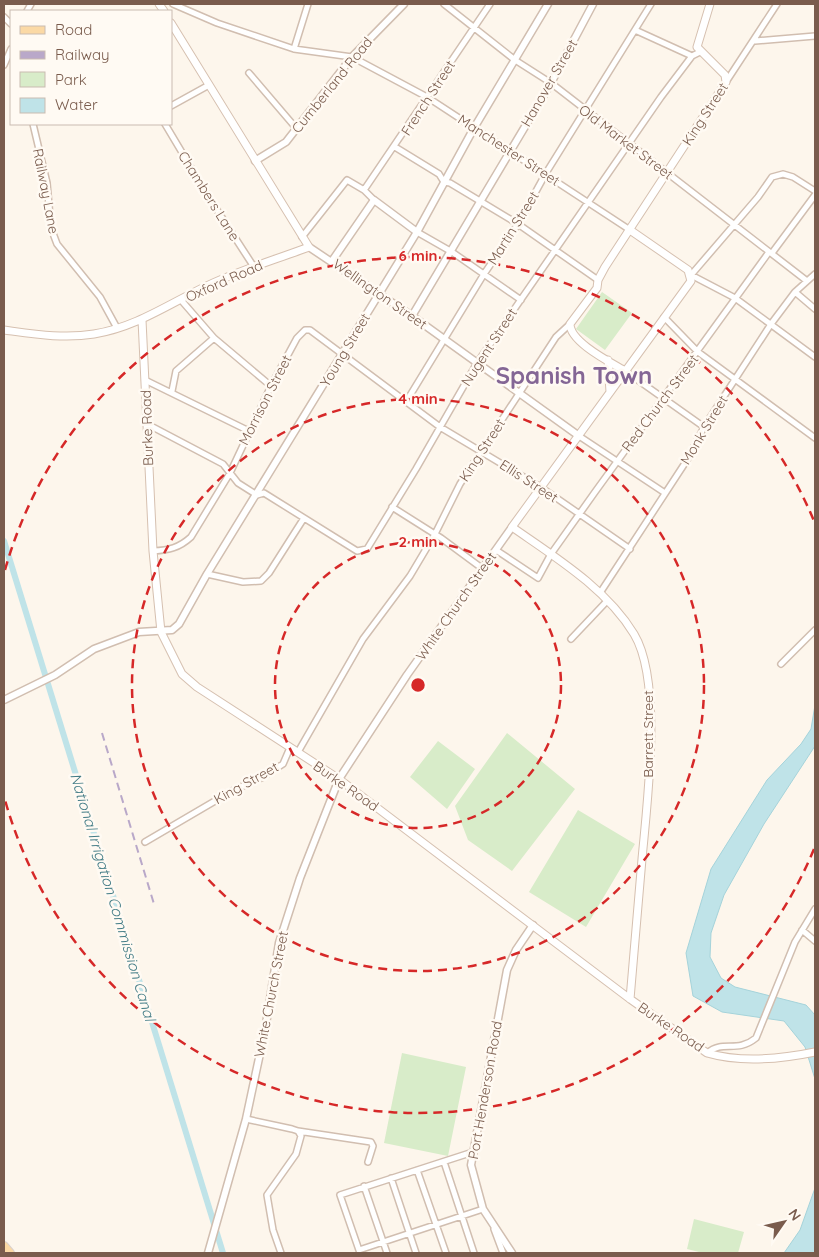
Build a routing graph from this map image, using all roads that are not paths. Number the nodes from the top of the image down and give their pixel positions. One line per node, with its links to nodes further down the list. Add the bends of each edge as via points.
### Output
1 (173, 4): 11 (street, Manchester Street)
2 (308, 4): 17 (street)
3 (404, 4): 21 (street, Cumberland Road)
4 (444, 4): 13 (street, Old Market Street)
5 (490, 4): 13 (street, French Street)
6 (548, 4): 22 (street, Young Street)
7 (593, 4): 26 (street, Hanover Street)
8 (651, 4): 14 (street, Martin Street)
9 (710, 4): 19 (main road, via 698,40)
10 (777, 4): 16 (street, King Street)
11 (181, 5): 17 (street, Manchester Street, via 217,23)
12 (172, 25): 27 (main road, Wellington Street)
13 (475, 28): 22 (street, Old Market Street); 28 (street, French Street)
14 (636, 30): 20 (street); 30 (street, Martin Street)
15 (815, 36): 16 (street)
16 (755, 41): 25 (street, King Street)
17 (294, 49): 21 (street, Manchester Street)
18 (10, 51): 23 (street)
19 (700, 52): 20 (street, Nugent Street); 25 (main road, via 724,75)
20 (692, 56): 35 (street, Nugent Street)
21 (352, 57): 28 (street, Manchester Street); 33 (street, Cumberland Road)
22 (515, 60): 26 (street, Old Market Street); 34 (street, Young Street)
23 (4, 66)
24 (249, 74): 33 (street)
25 (726, 82): 40 (main road, King Street)
26 (551, 83): 30 (street, Old Market Street); 37 (street, Hanover Street)
27 (208, 85): 29 (street); 38 (main road, Wellington Street)
28 (427, 97): 34 (street, Manchester Street); 36 (street, French Street)
29 (172, 105)
30 (586, 112): 35 (street, Old Market Street); 39 (street, Martin Street)
31 (33, 125): 75 (street, Railway Lane, via 47,184 51,228 57,244 100,297)
32 (166, 125): 58 (street, Chambers Lane)
33 (296, 128): 38 (street, Cumberland Road, via 286,142)
34 (474, 128): 37 (street, Manchester Street); 41 (street, Young Street)
35 (630, 143): 40 (street, Old Market Street); 47 (street, Nugent Street)
36 (395, 148): 41 (street, via 439,174); 42 (street, French Street)
37 (510, 150): 39 (street, Manchester Street); 46 (street, Hanover Street)
38 (255, 161): 52 (main road, Wellington Street)
39 (546, 173): 47 (street, Manchester Street); 48 (street, Martin Street)
40 (667, 173): 49 (street, Old Market Street); 50 (main road, King Street)
41 (444, 182): 46 (street); 51 (street, Young Street)
42 (364, 190): 45 (street); 52 (street, via 346,181)
43 (815, 191): 49 (street, White Church Street, via 793,177 777,174)
44 (815, 195): 56 (street, Red Church Street)
45 (374, 200): 51 (street); 57 (street)
46 (480, 200): 48 (street); 55 (street, Hanover Street)
47 (588, 203): 50 (street, Manchester Street); 54 (street, Nugent Street)
48 (518, 224): 54 (street); 59 (street, Martin Street)
49 (734, 225): 56 (street, Old Market Street); 61 (street, White Church Street)
50 (630, 230): 61 (main road, Manchester Street); 62 (main road, King Street)
51 (417, 232): 55 (street); 65 (street, Young Street)
52 (302, 237): 53 (main road, Wellington Street)
53 (309, 248): 57 (street, Wellington Street); 58 (main road, Oxford Road)
54 (556, 251): 62 (street); 68 (street, Nugent Street)
55 (452, 252): 59 (street); 70 (street, Hanover Street)
56 (770, 252): 63 (street, Old Market Street); 66 (street, Red Church Street)
57 (332, 261): 65 (street, Wellington Street)
58 (254, 267): 67 (main road, Oxford Road)
59 (484, 274): 68 (street); 79 (street, Martin Street)
60 (815, 274): 63 (street, Monk Street)
61 (691, 275): 66 (street, Manchester Street); 71 (main road, White Church Street, via 691,281)
62 (598, 280): 73 (main road, King Street, via 597,288)
63 (807, 281): 64 (street, Monk Street)
64 (795, 292): 69 (street); 74 (street, Monk Street)
65 (378, 295): 70 (street, Wellington Street); 81 (street, Young Street)
66 (735, 298): 74 (street, Manchester Street); 80 (street, Red Church Street)
67 (180, 300): 72 (main road, Oxford Road); 78 (street)
68 (521, 300): 84 (street, Nugent Street)
69 (815, 309)
70 (412, 316): 79 (street, Wellington Street)
71 (664, 317): 80 (street); 85 (main road, White Church Street)
72 (142, 320): 75 (main road, Oxford Road); 87 (main road, Burke Road)
73 (570, 324): 83 (main road, via 570,330 577,339); 91 (street, King Street, via 556,337)
74 (771, 324): 82 (street, Manchester Street); 86 (street, Monk Street)
75 (117, 328): 76 (main road, Oxford Road, via 72,337)
76 (4, 330)
77 (305, 330): 81 (street, Ellis Street, via 310,330); 88 (street, Morrison Street, via 297,338)
78 (214, 338): 88 (street); 89 (street, via 176,371)
79 (444, 339): 84 (street, Wellington Street); 93 (street, Martin Street)
80 (698, 352): 86 (street); 92 (street, Red Church Street)
81 (342, 356): 93 (street, Ellis Street); 105 (street, Young Street)
82 (815, 357)
83 (608, 360): 85 (main road); 90 (main road)
84 (477, 363): 91 (street, Wellington Street); 95 (street, Nugent Street)
85 (625, 371): 90 (main road, White Church Street); 92 (street)
86 (735, 379): 96 (street, Monk Street); 99 (street)
87 (145, 380): 89 (street); 94 (main road, Burke Road)
88 (271, 386): 97 (street, Morrison Street)
89 (172, 391): 97 (street)
90 (610, 392): 98 (main road, White Church Street)
91 (518, 394): 98 (street, Wellington Street); 100 (street, King Street)
92 (664, 398): 96 (street); 101 (street, Red Church Street)
93 (406, 402): 95 (street, Ellis Street)
94 (147, 424): 102 (street, via 223,464); 113 (main road, Burke Road)
95 (440, 427): 100 (street, Ellis Street); 106 (street, Nugent Street)
96 (704, 427): 104 (street, Monk Street)
97 (249, 431): 102 (street, Morrison Street)
98 (579, 436): 101 (street, Wellington Street); 103 (main road, White Church Street)
99 (815, 438)
100 (482, 451): 103 (street, Ellis Street); 110 (street, King Street, via 460,484)
101 (616, 461): 104 (street, Wellington Street); 107 (street, Red Church Street)
102 (230, 473): 105 (street); 113 (street, Morrison Street, via 191,537 171,550)
103 (542, 488): 107 (street, Ellis Street); 109 (main road, White Church Street)
104 (665, 493): 111 (street, Monk Street)
105 (256, 495): 108 (street, Nugent Street, via 264,493); 116 (street, Young Street)
106 (392, 507): 108 (street, Nugent Street, via 367,549 361,552); 110 (street)
107 (580, 514): 111 (street, Ellis Street); 114 (street, Red Church Street)
108 (304, 518): 116 (street, via 261,581 243,582)
109 (512, 527): 112 (street, White Church Street); 114 (main road, Barrett Street)
110 (435, 534): 115 (street); 124 (street, King Street, via 410,576 363,639)
111 (630, 549): 117 (street, Monk Street)
112 (496, 550): 114 (street, Red Church Street, via 538,578); 115 (street, White Church Street)
113 (153, 551): 120 (main road, Burke Road)
114 (551, 554): 117 (main road, Barrett Street)
115 (483, 569): 125 (street, White Church Street, via 407,675)
116 (208, 574): 120 (street, Young Street, via 179,624 172,630)
117 (600, 593): 118 (main road, Barrett Street)
118 (608, 601): 121 (street); 131 (main road, Barrett Street, via 639,645 649,693 649,776)
119 (815, 630): 122 (street)
120 (161, 632): 123 (street, via 139,632 94,649 55,676); 124 (main road, Burke Road, via 182,674)
121 (571, 639)
122 (781, 664)
123 (4, 700)
124 (298, 752): 125 (main road, Burke Road); 126 (street, King Street, via 289,750 282,764 263,777 232,791)
125 (339, 779): 128 (main road, Burke Road); 134 (street, White Church Street, via 300,878 279,943)
126 (145, 842)
127 (815, 909): 129 (street)
128 (534, 925): 131 (main road, Burke Road); 136 (street, Port Henderson Road, via 516,950 507,970)
129 (802, 930): 130 (street); 132 (street, via 756,1038 744,1047 718,1046)
130 (815, 941)
131 (630, 1000): 132 (main road, Burke Road)
132 (708, 1052): 133 (main road, Burke Road, via 768,1059)
133 (815, 1052)
134 (246, 1119): 135 (street); 151 (street, White Church Street)
135 (298, 1131): 137 (street, via 371,1142 373,1146); 152 (street, via 301,1136 296,1154 267,1195 273,1230)
136 (473, 1152): 138 (street); 142 (street, Port Henderson Road, via 471,1165)
137 (368, 1162)
138 (444, 1162): 139 (street); 143 (street)
139 (417, 1170): 140 (street); 144 (street)
140 (391, 1178): 141 (street); 146 (street)
141 (364, 1186): 147 (street); 149 (street, via 340,1195)
142 (483, 1209): 143 (street); 145 (street, Port Henderson Road)
143 (462, 1217): 144 (street); 156 (street)
144 (438, 1225): 146 (street); 155 (street)
145 (494, 1229): 157 (street); 158 (street, Port Henderson Road)
146 (410, 1235): 147 (street); 154 (street)
147 (383, 1243): 149 (street); 153 (street)
148 (4, 1246): 150 (main road)
149 (359, 1252)
150 (10, 1253)
151 (208, 1253)
152 (282, 1253)
153 (387, 1253)
154 (416, 1253)
155 (446, 1253)
156 (474, 1253)
157 (502, 1253)
158 (512, 1253)

